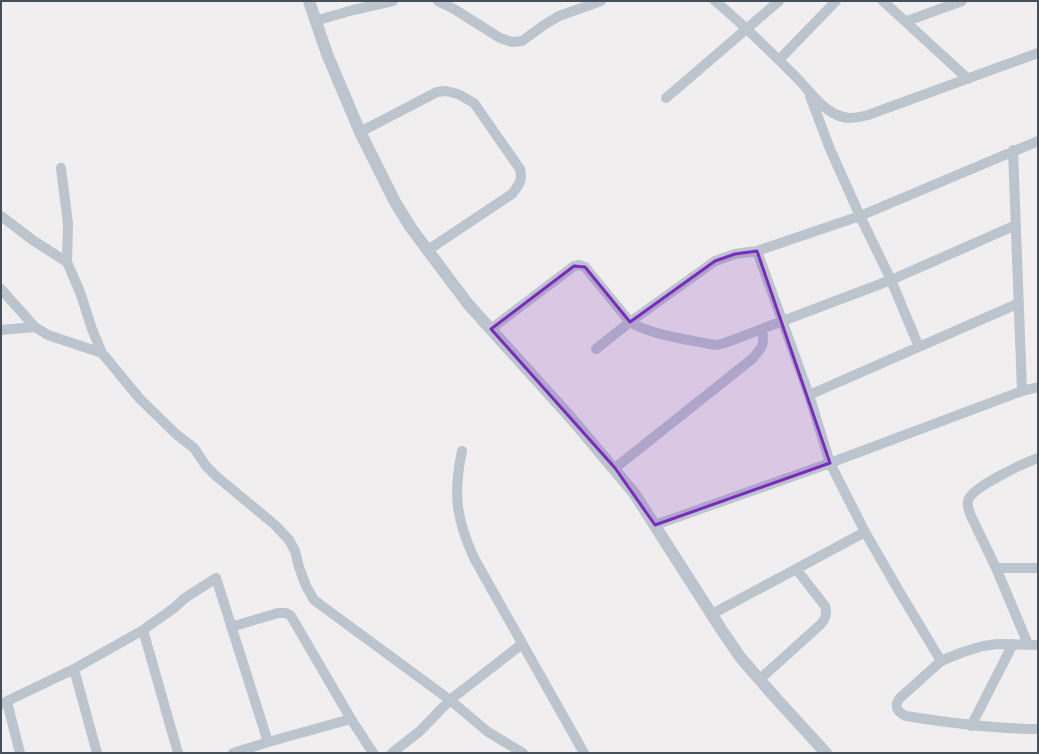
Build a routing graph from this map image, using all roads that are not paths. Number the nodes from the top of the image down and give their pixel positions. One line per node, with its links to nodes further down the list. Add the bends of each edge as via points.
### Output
1 (308, 1): 11 (street)
2 (393, 1): 10 (street)
3 (438, 1): 4 (street, via 500,38 512,42 522,41 559,16)
4 (601, 1)
5 (778, 1): 13 (street)
6 (836, 1): 15 (street)
7 (883, 1): 12 (street)
8 (962, 1): 12 (street)
9 (719, 2): 13 (street)
10 (365, 4): 11 (street)
11 (315, 21): 19 (street)
12 (907, 21): 16 (street)
13 (746, 30): 15 (street); 18 (street)
14 (1038, 53): 16 (street)
15 (779, 60): 17 (street)
16 (968, 79): 17 (street, via 856,118 845,118 835,114 820,104)
17 (807, 88): 24 (street, via 830,149)
18 (666, 98)
19 (360, 132): 26 (street, via 395,202); 26 (street, via 437,92 446,91 474,103 520,169 522,180 512,194)
20 (1038, 141): 21 (street)
21 (1013, 150): 24 (street); 25 (street)
22 (61, 168): 28 (street, via 68,224)
23 (1, 216): 28 (street)
24 (860, 216): 27 (street); 29 (street)
25 (1016, 225): 29 (street); 31 (street)
26 (428, 250): 35 (street, via 468,304)
27 (757, 251): 32 (street, via 735,254 715,261); 33 (street)
28 (67, 262): 40 (street)
29 (891, 280): 33 (street); 38 (street)
30 (1, 289): 34 (street)
31 (1019, 303): 38 (street); 42 (street)
32 (630, 322): 35 (street, via 585,267 580,265 574,266); 37 (street, via 650,331 717,345); 39 (street)
33 (783, 322): 37 (street); 43 (street)
34 (35, 327): 36 (street); 40 (street, via 48,335)
35 (491, 329): 47 (street)
36 (1, 330)
37 (762, 330): 47 (street, via 762,347 752,359)
38 (919, 347): 43 (street)
39 (596, 349)
40 (102, 353): 62 (street, via 140,399 194,448 216,476 275,525 289,540 314,600)
41 (1038, 387): 42 (street)
42 (1022, 392): 46 (street)
43 (809, 395): 46 (street)
44 (462, 451): 56 (street, via 457,491 458,513 464,537)
45 (1038, 458): 50 (street, via 982,486 973,492 968,500 971,516)
46 (830, 463): 48 (street); 49 (street)
47 (615, 468): 48 (street)
48 (655, 525): 53 (street)
49 (866, 532): 52 (street); 59 (street)
50 (996, 568): 51 (street); 58 (street)
51 (1038, 568)
52 (797, 570): 53 (street); 61 (street, via 824,606 825,618)
53 (712, 614): 61 (street, via 740,657)
54 (231, 627): 55 (street, via 216,578); 64 (street, via 278,613 292,616); 67 (street)
55 (143, 630): 60 (street); 70 (street)
56 (522, 644): 62 (street); 75 (street)
57 (1013, 644): 58 (street); 59 (street, via 983,646); 65 (street)
58 (1033, 644)
59 (941, 661): 65 (street, via 900,698 897,702 899,713)
60 (74, 669): 63 (street); 69 (street)
61 (760, 679): 76 (street)
62 (450, 700): 73 (street, via 420,731); 74 (street, via 488,732)
63 (4, 703): 68 (street)
64 (351, 719): 67 (street); 72 (street)
65 (971, 726): 66 (street)
66 (1038, 729)
67 (268, 742): 71 (street)
68 (20, 753)
69 (97, 753)
70 (178, 753)
71 (233, 753)
72 (373, 753)
73 (392, 753)
74 (524, 753)
75 (584, 753)
76 (826, 753)

